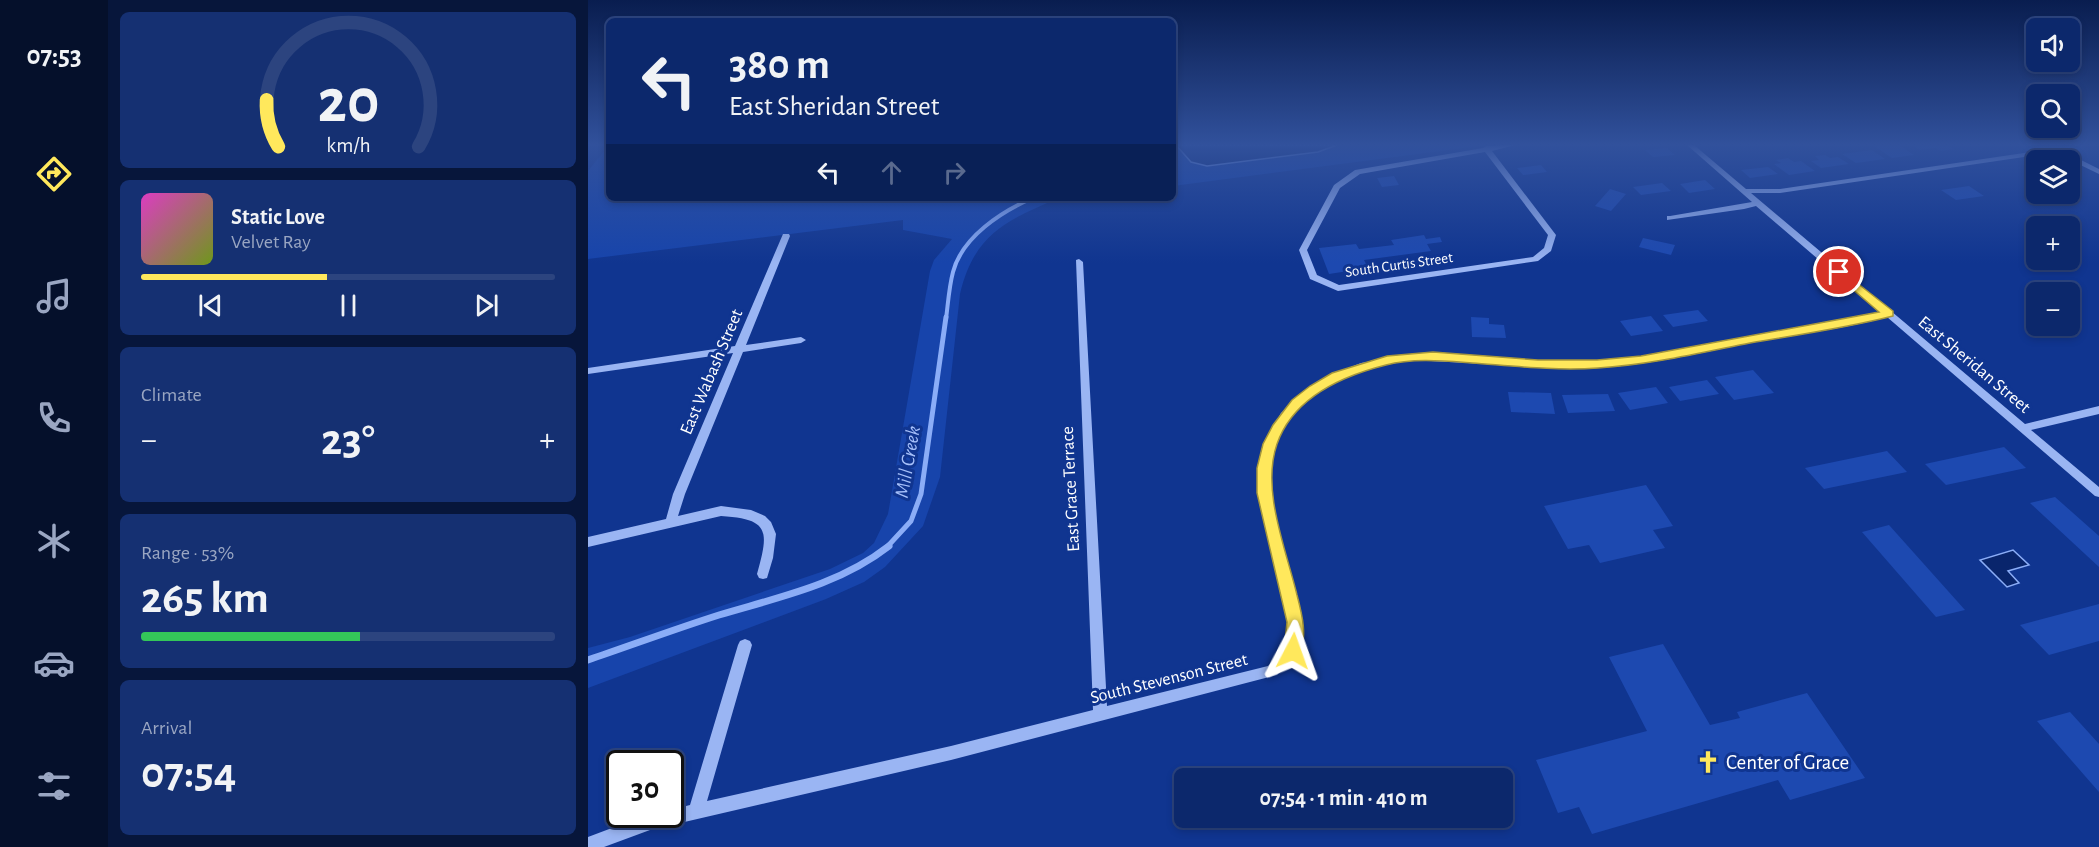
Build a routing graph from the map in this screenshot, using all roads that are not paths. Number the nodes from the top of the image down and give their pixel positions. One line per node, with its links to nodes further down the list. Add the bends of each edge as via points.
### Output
1 (1340, 185): 2 (street, South Curtis Street, via 1303,250 1314,277 1338,288 1535,259 1548,249 1552,235)
2 (1514, 185)
3 (1736, 185): 5 (street, East Sheridan Street)
4 (1824, 185): 5 (street)
5 (1744, 191): 6 (street, East Sheridan Street)
6 (1757, 202): 7 (street); 10 (street, East Sheridan Street)
7 (1670, 218)
8 (786, 236): 12 (street, East Wabash Street)
9 (1079, 262): 21 (street, East Grace Terrace)
10 (1888, 314): 15 (street, East Sheridan Street); 21 (street, South Stevenson Street, via 1641,360 1538,364 1413,357 1370,364 1336,376 1314,389 1286,416 1270,444 1264,468 1264,493 1295,622 1293,651 1272,671)
11 (801, 340): 12 (street)
12 (740, 348): 13 (street); 17 (street, East Wabash Street)
13 (588, 371)
14 (2099, 410): 15 (street)
15 (2022, 428): 16 (street, East Sheridan Street)
16 (2099, 493)
17 (671, 522): 18 (street); 19 (street, via 721,511 760,518 770,529 772,545)
18 (588, 542)
19 (764, 573)
20 (745, 645): 22 (street)
21 (1100, 715): 22 (street, South Stevenson Street)
22 (696, 812): 23 (street, South Stevenson Street, via 630,829)
23 (588, 845)

